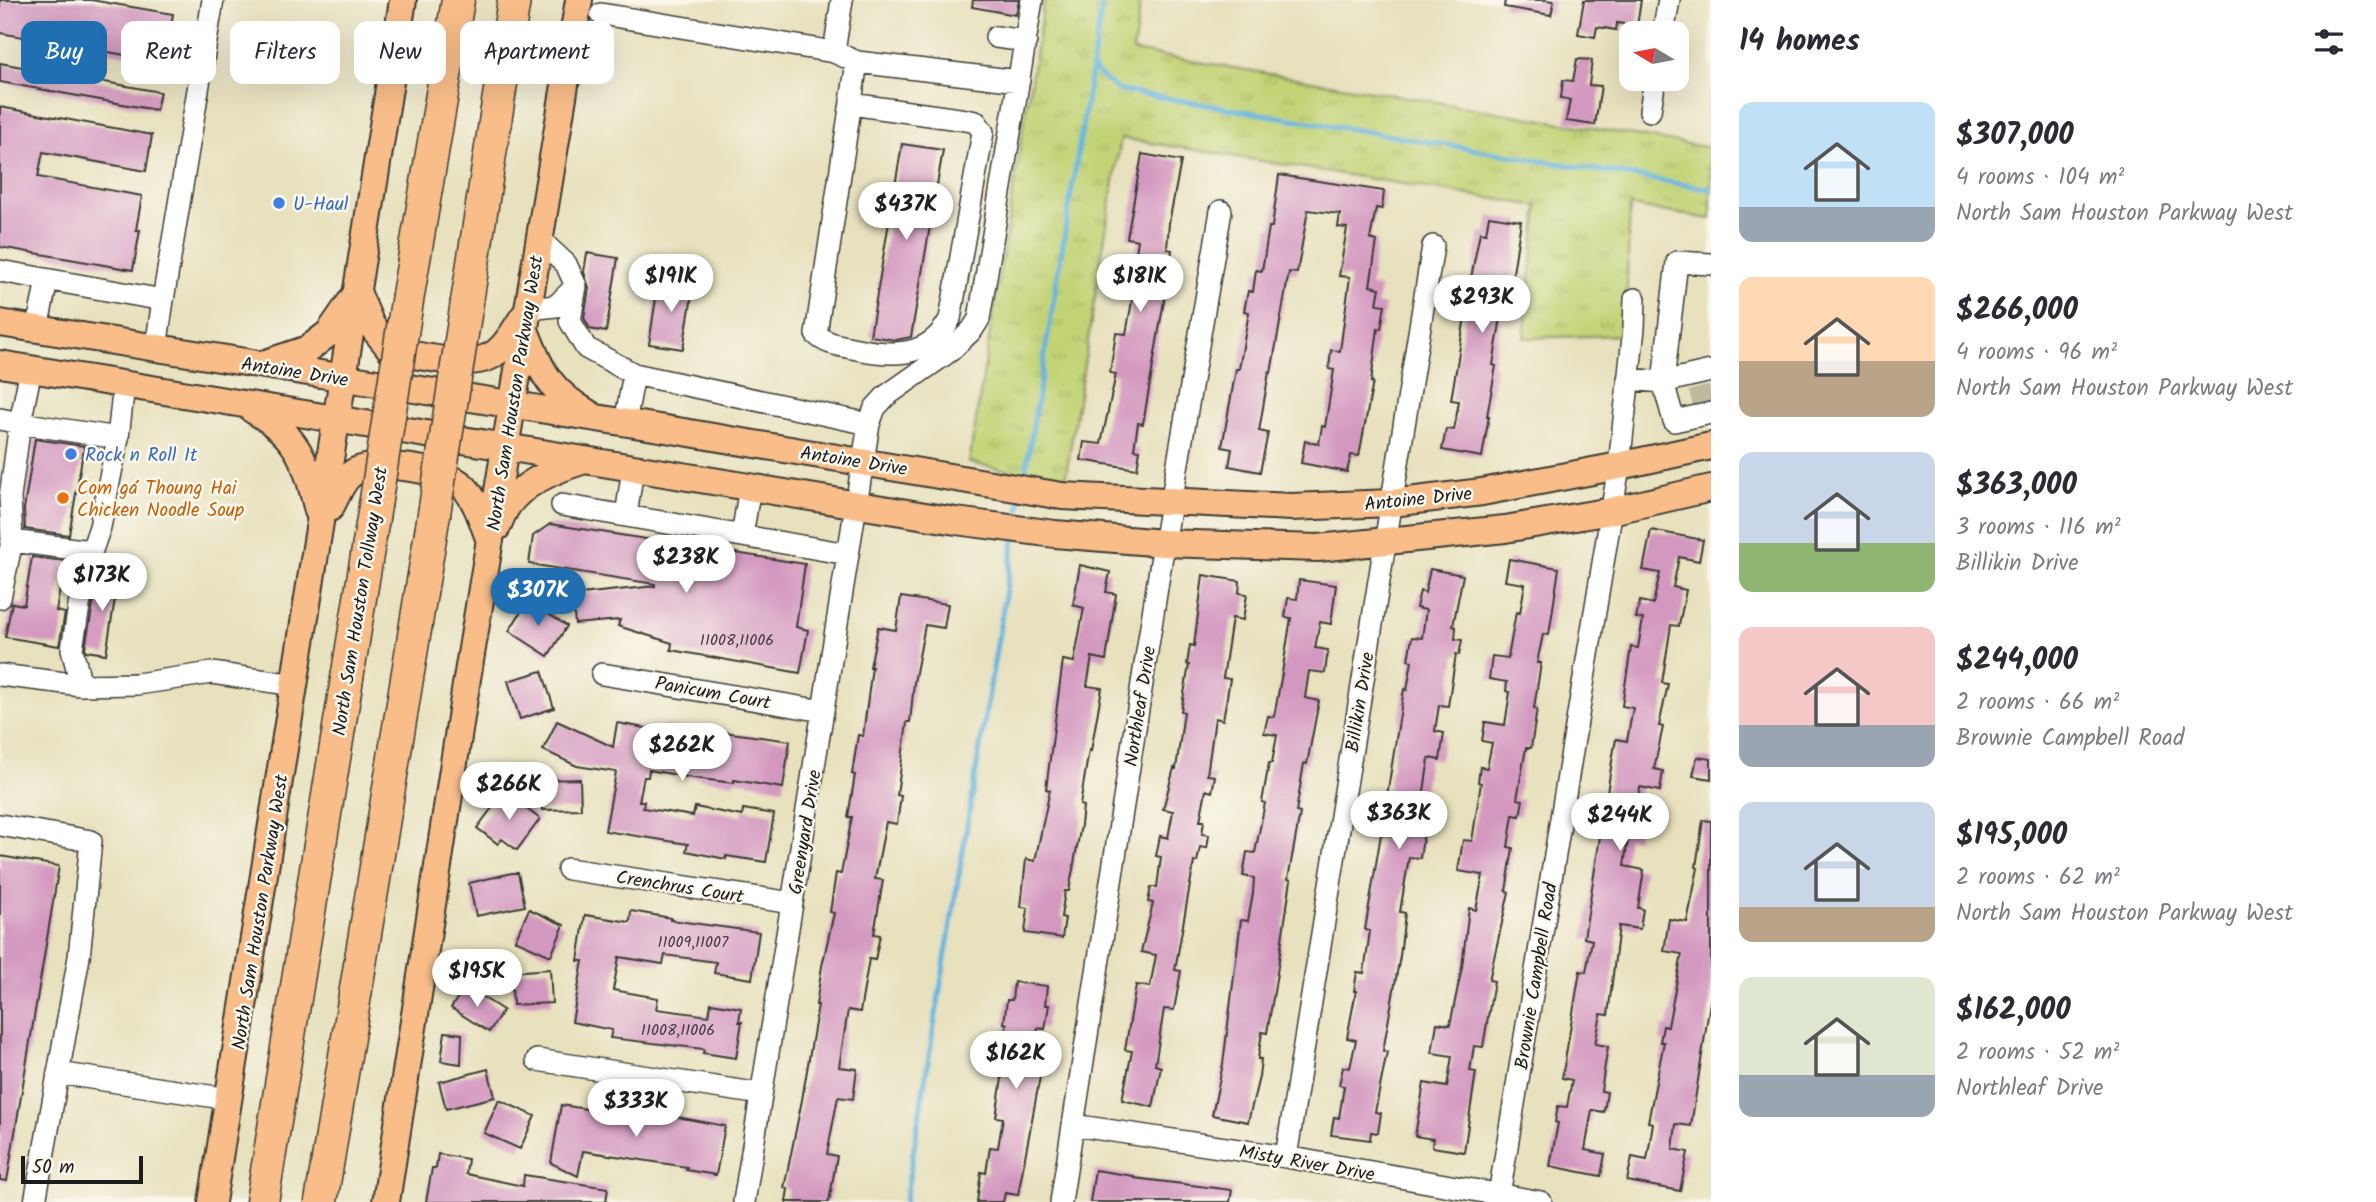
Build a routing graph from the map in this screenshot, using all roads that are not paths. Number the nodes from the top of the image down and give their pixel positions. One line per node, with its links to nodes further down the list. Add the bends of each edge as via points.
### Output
1 (213, 0): 29 (street)
2 (403, 0): 27 (main road, North Sam Houston Parkway West)
3 (458, 0): 91 (highway, North Sam Houston Tollway West, bridge)
4 (514, 0): 92 (highway, bridge)
5 (842, 0): 12 (street)
6 (1032, 0): 11 (street)
7 (1669, 0): 9 (street)
8 (590, 7): 12 (street); 19 (main road, North Sam Houston Parkway West)
9 (1665, 21)
10 (996, 37): 11 (street)
11 (1026, 41): 14 (street)
12 (834, 52): 13 (street)
13 (857, 62): 14 (street); 16 (street)
14 (1019, 80): 21 (street)
15 (1653, 91): 17 (street)
16 (850, 104): 23 (street, via 966,120 981,128 981,151); 23 (street, via 816,334 824,342 883,355 911,351 946,327 955,302)
17 (1650, 111)
18 (1221, 211): 59 (street, Northleaf Drive)
19 (540, 240): 26 (street, via 566,264); 30 (main road, North Sam Houston Parkway West)
20 (1433, 246): 60 (street, Billikin Drive)
21 (989, 263): 23 (street); 49 (street, via 979,319 972,330 886,396)
22 (1711, 264): 40 (street, via 1677,262)
23 (959, 265)
24 (0, 271): 25 (street)
25 (47, 280): 29 (street); 32 (street)
26 (576, 286): 30 (street, via 556,306); 37 (street, via 570,321 586,348)
27 (357, 292): 30 (main road, via 371,325 392,351 468,362 491,357); 35 (main road, via 329,333 308,349); 38 (main road, North Sam Houston Parkway West)
28 (1635, 299): 39 (street, Brownie Campbell Road)
29 (163, 300): 33 (street)
30 (526, 320): 44 (main road, North Sam Houston Parkway West); 46 (main road, via 538,362 552,387)
31 (0, 323): 32 (main road, Antoine Drive)
32 (37, 329): 33 (main road, Antoine Drive); 36 (main road)
33 (156, 348): 35 (main road, Antoine Drive)
34 (0, 364): 36 (main road, Antoine Drive)
35 (260, 365): 38 (main road, Antoine Drive)
36 (31, 369): 41 (main road, Antoine Drive); 47 (street)
37 (634, 374): 48 (street); 49 (street)
38 (344, 378): 44 (main road, Antoine Drive); 45 (main road, North Sam Houston Parkway West)
39 (1628, 379): 40 (street); 55 (street, Brownie Campbell Road)
40 (1663, 382): 42 (street); 42 (street, via 1674,421)
41 (124, 384): 43 (main road, Antoine Drive); 50 (street)
42 (1704, 395)
43 (242, 403): 45 (main road, Antoine Drive); 65 (main road, via 282,428 296,446)
44 (512, 405): 46 (main road, Antoine Drive); 51 (main road, North Sam Houston Parkway West)
45 (338, 419): 51 (main road, Antoine Drive); 65 (main road, North Sam Houston Parkway West)
46 (598, 419): 48 (main road, Antoine Drive)
47 (10, 421): 50 (street); 67 (street)
48 (625, 423): 54 (main road, Antoine Drive)
49 (869, 424): 54 (street, Greenyard Drive)
50 (118, 438): 71 (street)
51 (506, 446): 53 (main road, Antoine Drive); 68 (main road, North Sam Houston Parkway West)
52 (1711, 446): 55 (main road, Antoine Drive)
53 (585, 460): 56 (main road, Antoine Drive); 68 (main road, via 525,489 508,504)
54 (864, 461): 59 (main road, Antoine Drive, via 1062,496); 62 (street, Greenyard Drive)
55 (1619, 466): 60 (main road, Antoine Drive, via 1482,492); 63 (street, Brownie Campbell Road)
56 (633, 468): 57 (main road, Antoine Drive); 64 (street)
57 (750, 487): 62 (main road, Antoine Drive); 66 (street)
58 (1711, 488): 63 (main road, Antoine Drive)
59 (1172, 502): 60 (main road, Antoine Drive, via 1291,507); 70 (street, Northleaf Drive)
60 (1392, 503): 69 (street, Billikin Drive)
61 (562, 505): 64 (street)
62 (857, 505): 70 (main road, Antoine Drive, via 1055,534); 72 (street, Greenyard Drive)
63 (1611, 511): 69 (main road, Antoine Drive); 88 (street, Brownie Campbell Road)
64 (626, 516): 66 (street)
65 (321, 523): 68 (main road, via 349,475 390,465 450,478 462,485); 77 (main road, North Sam Houston Parkway West)
66 (742, 536): 72 (street)
67 (12, 541): 71 (street); 73 (street)
68 (490, 541): 93 (main road, North Sam Houston Parkway West)
69 (1385, 542): 70 (main road, Antoine Drive, via 1318,548); 87 (street, Billikin Drive)
70 (1164, 543): 86 (street, Northleaf Drive)
71 (91, 551): 76 (street, via 72,649)
72 (848, 554): 78 (street, Greenyard Drive)
73 (0, 598)
74 (602, 674): 78 (street, Panicum Court)
75 (0, 675): 76 (street)
76 (81, 685): 77 (street, via 137,684 212,673)
77 (295, 685): 85 (main road, North Sam Houston Parkway West)
78 (823, 711): 81 (street, Greenyard Drive)
79 (0, 825): 83 (street, via 91,841 79,957)
80 (568, 869): 81 (street, Crenchrus Court)
81 (792, 903): 84 (street, Greenyard Drive)
82 (537, 1060): 84 (street)
83 (58, 1073): 85 (street); 89 (street)
84 (761, 1094): 94 (street, Greenyard Drive)
85 (229, 1099): 90 (main road, North Sam Houston Parkway West)
86 (1073, 1125): 87 (street, Misty River Drive); 95 (street, Northleaf Drive)
87 (1286, 1157): 88 (street, Misty River Drive)
88 (1499, 1195): 96 (street, Misty River Drive)
89 (35, 1202)
90 (212, 1202)
91 (262, 1202)
92 (321, 1202)
93 (386, 1202)
94 (744, 1202)
95 (1061, 1202)
96 (1541, 1202)

